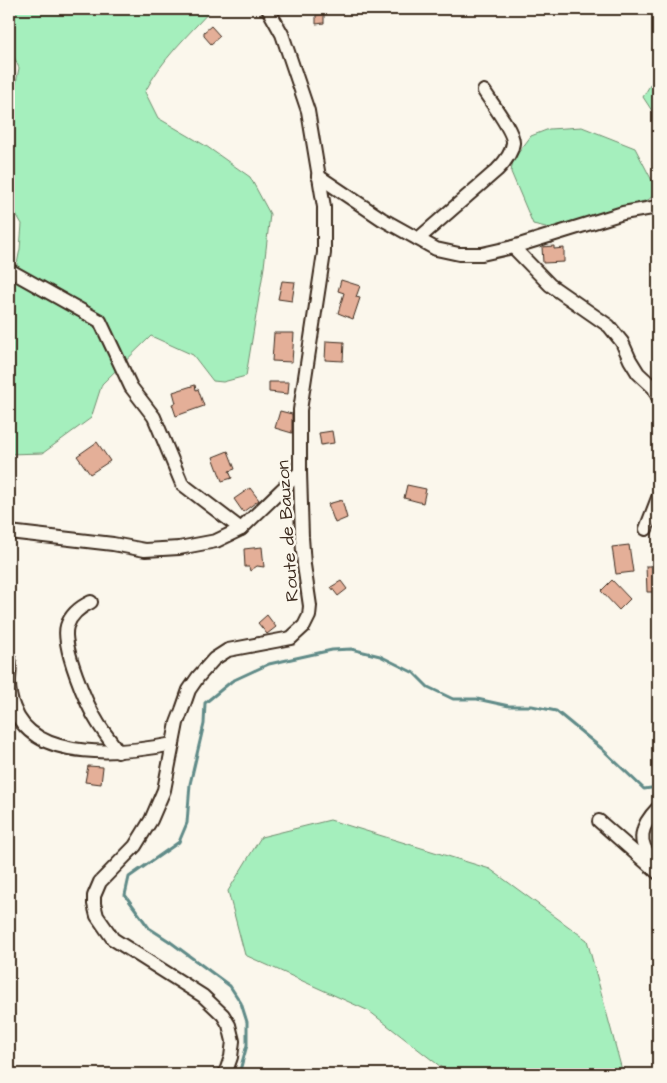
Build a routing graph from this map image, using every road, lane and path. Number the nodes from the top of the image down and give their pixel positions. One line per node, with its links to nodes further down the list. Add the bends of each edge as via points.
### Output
1 (268, 9): 3 (street, Route de Bauzon, via 282,34 308,111)
2 (484, 91): 5 (street, via 511,134 511,148 497,170)
3 (318, 176): 5 (street); 9 (street, Route de Bauzon, via 324,207 324,253 300,410)
4 (658, 207): 6 (street, via 624,213)
5 (418, 239): 6 (street, via 459,254 482,254)
6 (513, 247): 8 (street, via 550,285 609,326 622,342 638,373 654,388)
7 (9, 270): 12 (street, via 100,321 131,387 154,417 182,484)
8 (658, 397)
9 (300, 472): 12 (street); 17 (street, Route de Bauzon, via 309,616 304,626 290,638 228,650 214,659 189,690)
10 (658, 498): 11 (street)
11 (646, 529)
12 (241, 530): 13 (street, via 216,541 144,550)
13 (9, 532)
14 (91, 602): 18 (street, via 79,608 71,618 66,628 67,639 90,708)
15 (9, 659): 16 (street)
16 (12, 710): 18 (street, via 27,730 44,741 79,750)
17 (173, 744): 18 (street); 23 (street, Route de Bauzon, via 164,790 151,820 135,846 100,882 94,904 97,916 113,939 203,996 222,1015 229,1025 233,1041)
18 (118, 752)
19 (658, 808): 21 (street, via 644,827 641,838 644,849)
20 (599, 821): 22 (street)
21 (658, 864)
22 (658, 872)
23 (225, 1074)

